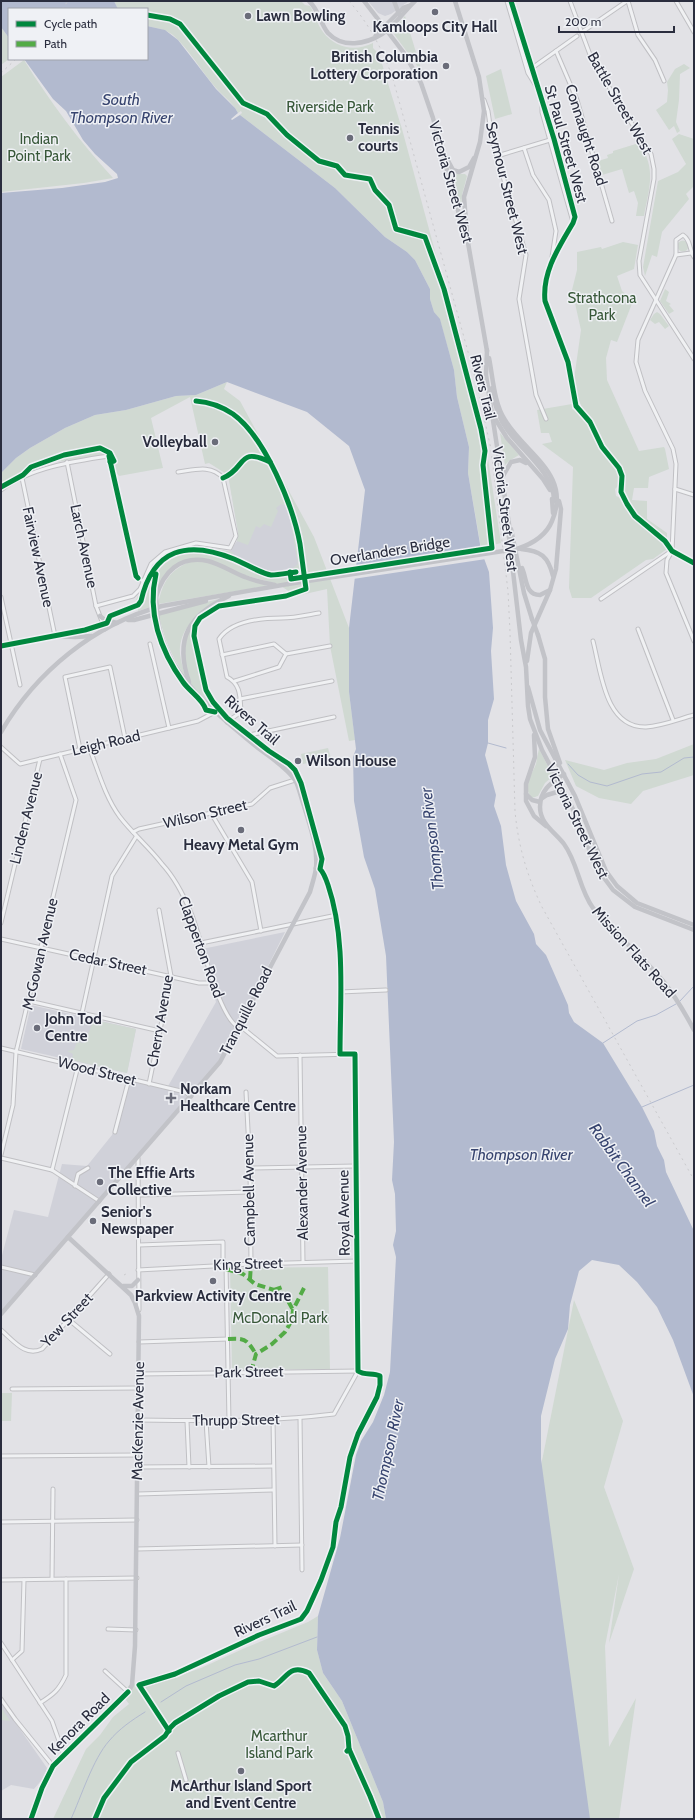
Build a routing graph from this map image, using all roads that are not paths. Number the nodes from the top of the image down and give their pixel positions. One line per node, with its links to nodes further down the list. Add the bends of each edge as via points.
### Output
1 (309, 1): 14 (main road, via 335,39 356,44 374,37)
2 (364, 1): 14 (main road, Victoria Street West)
3 (394, 1): 12 (main road)
4 (415, 1): 11 (main road)
5 (455, 1): 22 (main road, Seymour Street West)
6 (507, 1): 21 (street, St Paul Street West, via 528,73)
7 (512, 1): 19 (street, St Paul Street West)
8 (570, 1): 15 (street, Battle Street West)
9 (627, 1): 15 (street); 20 (street, via 638,35 655,60)
10 (676, 1): 16 (street)
11 (409, 6): 12 (main road); 13 (main road)
12 (398, 13): 13 (main road, via 399,16); 14 (main road)
13 (392, 24): 14 (main road)
14 (386, 28): 25 (main road, Victoria Street West, via 416,73)
15 (582, 32): 36 (street, Battle Street West, via 592,60 651,154 654,179 639,268 642,280)
16 (694, 32)
17 (577, 36): 18 (street)
18 (556, 51): 19 (street); 29 (street, Connaught Road, via 577,100)
19 (532, 68): 21 (street, St Paul Street West)
20 (664, 81)
21 (537, 88): 23 (street, St Paul Street West)
22 (484, 99): 27 (main road, Seymour Street West); 28 (street, Seymour Street West)
23 (542, 100): 24 (street, St Paul Street West, via 542,112); 30 (street, St Paul Street West, via 565,176 575,217)
24 (550, 140): 26 (street); 30 (street, St Paul Street West)
25 (440, 142): 27 (main road, via 450,166 459,172 469,167); 31 (main road, Victoria Street West)
26 (524, 148): 28 (street); 35 (street, via 533,175 550,200 556,231)
27 (478, 149): 31 (main road, Seymour Street West, via 464,197)
28 (497, 156): 42 (street, Seymour Street West, via 526,255 519,299 536,395)
29 (612, 221)
30 (573, 223): 35 (street, St Paul Street West)
31 (467, 237): 37 (main road, Victoria Street West)
32 (691, 253): 33 (street); 33 (street, via 690,244 683,235 676,240); 34 (street)
33 (676, 255): 36 (street)
34 (694, 257)
35 (552, 259): 40 (street, St Paul Street West, via 544,290 545,301 568,362)
36 (656, 301): 39 (street, Battle Street West); 48 (street, via 638,340 636,362 645,391 673,449 676,464)
37 (487, 350): 38 (main road, Victoria Street West); 50 (main road, Victoria Street West, via 498,402 505,419 549,472)
38 (487, 357): 41 (main road, Victoria Street West, via 486,375); 52 (main road, via 494,403 508,431 551,484 555,500)
39 (694, 359)
40 (576, 406)
41 (492, 414): 44 (main road, via 507,438); 47 (main road, Victoria Street West)
42 (546, 418)
43 (67, 462): 46 (street); 60 (street, via 109,456 136,576); 66 (street, Larch Avenue)
44 (529, 464): 47 (main road, via 520,460 511,462); 52 (main road, via 548,486)
45 (178, 472): 60 (street, via 209,468 223,478 235,541 230,548 196,543 165,552 152,564)
46 (22, 478): 49 (street); 72 (street, Fairview Avenue)
47 (502, 478): 54 (main road, Victoria Street West)
48 (674, 489): 51 (street); 56 (street)
49 (1, 490)
50 (558, 493): 53 (main road, via 557,509); 59 (main road, Victoria Street West, via 561,509 556,569)
51 (694, 495)
52 (553, 513): 53 (main road)
53 (553, 519): 55 (main road, Overlanders Bridge, via 544,533 530,544)
54 (509, 524): 57 (main road); 82 (main road, Victoria Street West)
55 (517, 549): 59 (main road, via 536,552 546,558); 61 (main road, Overlanders Bridge, bridge)
56 (672, 551): 58 (street); 65 (street); 75 (street, via 667,560 666,573)
57 (518, 561): 62 (main road, via 530,592 540,596); 104 (main road, bridge, via 524,593 545,659 548,729)
58 (694, 563)
59 (553, 577): 62 (main road, Victoria Street West)
60 (144, 581): 66 (street, via 133,596)
61 (278, 586): 63 (main road, Overlanders Bridge); 87 (main road, Tranquille Road, bridge, via 244,577 209,561 191,560 179,565 163,579 156,597 158,622 168,652)
62 (550, 590): 82 (main road, Victoria Street West, via 531,633)
63 (237, 593): 69 (main road); 87 (main road, via 214,603 189,626 182,653 184,669)
64 (1, 597): 76 (street)
65 (601, 599)
66 (96, 606): 68 (street, Larch Avenue)
67 (319, 613): 81 (street, via 271,617 235,625 219,639)
68 (100, 616): 69 (main road); 70 (street, Larch Avenue)
69 (117, 623): 70 (main road)
70 (105, 629): 73 (main road)
71 (638, 629): 92 (street)
72 (55, 636): 73 (main road); 76 (street)
73 (93, 636): 96 (main road, via 62,659 36,685)
74 (593, 641): 92 (street, via 609,704 622,719 648,727)
75 (694, 641)
76 (11, 644): 78 (street); 85 (street)
77 (150, 644): 94 (street)
78 (1, 646)
79 (330, 646): 80 (street)
80 (286, 654): 81 (street, via 274,644); 83 (street, via 279,667)
81 (222, 655): 83 (street, via 227,677)
82 (526, 667): 86 (main road, Victoria Street West)
83 (235, 681): 88 (street)
84 (332, 681): 88 (street)
85 (20, 685)
86 (528, 686): 95 (main road, Victoria Street West, via 528,706); 104 (main road, Victoria Street West, via 540,730)
87 (191, 687): 89 (main road, Tranquille Road)
88 (240, 699): 93 (street, via 241,712)
89 (215, 712): 93 (main road, Tranquille Road); 94 (street, Leigh Road, via 198,721)
90 (694, 715): 92 (street)
91 (334, 717): 97 (street)
92 (673, 720)
93 (227, 722): 97 (main road, Tranquille Road)
94 (169, 728): 98 (street, Leigh Road)
95 (534, 730): 105 (main road, Victoria Street West); 107 (main road, via 535,757 527,778)
96 (1, 732)
97 (245, 736): 106 (main road, Tranquille Road)
98 (125, 738): 100 (street, Leigh Road); 101 (street, via 110,667 65,677)
99 (1, 747): 103 (street, Leigh Road, via 20,764)
100 (89, 748): 101 (street, Leigh Road); 112 (street, Clapperton Road, via 114,808)
101 (80, 749): 102 (street, Leigh Road)
102 (60, 754): 103 (street, Leigh Road); 124 (street, McGowan Avenue, via 76,800)
103 (40, 759): 117 (street, Linden Avenue)
104 (564, 774): 105 (main road); 119 (main road, Victoria Street West, via 582,810 602,863 617,886 646,908)
105 (558, 778): 108 (main road, Victoria Street West); 109 (main road, via 545,789)
106 (295, 780): 110 (street, Wilson Street, via 270,788 252,804); 114 (main road, Tranquille Road, via 313,838)
107 (526, 792): 109 (main road, via 532,800); 111 (main road, via 526,801 531,812)
108 (569, 799): 109 (main road, via 557,792); 120 (main road, Victoria Street West, via 596,867 612,890 643,911)
109 (540, 800): 111 (main road, Mission Flats Road, via 541,816)
110 (213, 813): 112 (street, Wilson Street); 121 (street, via 252,882)
111 (547, 827): 133 (main road, Mission Flats Road, via 564,844 572,858 583,891 592,906 662,980)
112 (133, 832): 113 (street, Clapperton Road)
113 (136, 837): 123 (street, Clapperton Road, via 173,877 191,913); 125 (street, via 112,876)
114 (316, 868): 116 (street, via 321,870 325,878); 118 (main road, Tranquille Road, via 310,892)
115 (159, 910): 126 (street, Cherry Avenue)
116 (337, 915): 118 (street); 129 (street)
117 (1, 923)
118 (291, 925): 121 (street); 132 (main road, Tranquille Road)
119 (694, 925)
120 (694, 930)
121 (261, 931): 123 (street)
122 (1, 939): 124 (street, Cedar Street)
123 (201, 943): 127 (street, Clapperton Road)
124 (42, 948): 125 (street, Cedar Street); 130 (street, McGowan Avenue)
125 (94, 959): 126 (street, Cedar Street); 131 (street)
126 (171, 976): 127 (street, Cedar Street, via 199,983); 134 (street, Cherry Avenue)
127 (214, 983): 132 (street, Clapperton Road, via 232,1024)
128 (386, 990): 129 (street)
129 (340, 992): 137 (street)
130 (29, 1001): 131 (street); 136 (street, McGowan Avenue)
131 (82, 1013): 134 (street)
132 (238, 1026): 139 (street, Clapperton Road, via 277,1056); 144 (main road, Tranquille Road, via 220,1062)
133 (694, 1030)
134 (160, 1031): 142 (street, Cherry Avenue)
135 (1, 1048): 136 (street, Wood Street)
136 (16, 1052): 140 (street, Wood Street); 146 (street, McGowan Avenue, via 13,1105)
137 (340, 1054): 138 (street, Clapperton Road); 139 (street, Clapperton Road)
138 (354, 1054): 149 (street, Royal Avenue)
139 (300, 1055): 148 (street, Alexander Avenue)
140 (78, 1066): 141 (street, Wood Street); 152 (street)
141 (129, 1079): 142 (street, Wood Street); 145 (street)
142 (149, 1084): 144 (street, Wood Street, via 185,1092)
143 (246, 1092): 151 (street, Campbell Avenue)
144 (191, 1096): 147 (main road, Tranquille Road)
145 (116, 1132)
146 (1, 1157): 152 (street)
147 (138, 1158): 155 (street, MacKenzie Avenue); 156 (main road, Tranquille Road)
148 (302, 1166): 149 (street); 151 (street); 160 (street, Alexander Avenue)
149 (355, 1166): 159 (street, Royal Avenue)
150 (88, 1168): 153 (street, via 78,1174)
151 (250, 1168): 154 (street, Campbell Avenue)
152 (52, 1170): 153 (street)
153 (75, 1186): 156 (street)
154 (250, 1192): 155 (street); 161 (street, Campbell Avenue)
155 (139, 1195): 158 (street, MacKenzie Avenue)
156 (99, 1201): 157 (main road, Tranquille Road)
157 (68, 1237): 165 (main road); 166 (main road, Tranquille Road)
158 (139, 1245): 162 (street, via 223,1242); 164 (street, MacKenzie Avenue)
159 (357, 1261): 160 (street, King Street); 176 (street, Royal Avenue)
160 (303, 1262): 161 (street, King Street)
161 (251, 1264): 162 (street, King Street)
162 (225, 1265): 164 (street, King Street); 173 (street)
163 (1, 1267): 166 (street)
164 (138, 1270): 167 (street, MacKenzie Avenue)
165 (109, 1274): 168 (main road); 171 (street, Yew Street)
166 (36, 1275): 169 (main road, Tranquille Road)
167 (138, 1280): 168 (main road, via 132,1286); 170 (street, MacKenzie Avenue)
168 (123, 1286): 170 (main road, via 135,1303)
169 (1, 1314)
170 (139, 1316): 174 (main road, MacKenzie Avenue)
171 (68, 1320): 172 (street, Yew Street, via 42,1349 34,1353 26,1352); 175 (street)
172 (1, 1330)
173 (228, 1339): 174 (street); 177 (street)
174 (139, 1342): 178 (main road, MacKenzie Avenue)
175 (110, 1354)
176 (358, 1371): 177 (street, Park Street); 181 (street, Royal Avenue)
177 (227, 1373): 178 (street, Park Street); 187 (street)
178 (139, 1374): 179 (main road, MacKenzie Avenue)
179 (138, 1388): 180 (street); 184 (main road, MacKenzie Avenue)
180 (12, 1389)
181 (334, 1414): 182 (street, Thrupp Street)
182 (300, 1418): 183 (street, Thrupp Street); 200 (street)
183 (273, 1419): 187 (street, Thrupp Street); 190 (street)
184 (138, 1420): 185 (street, Thrupp Street); 188 (main road, MacKenzie Avenue)
185 (187, 1421): 186 (street, Thrupp Street); 192 (street)
186 (206, 1421): 187 (street, Thrupp Street); 193 (street)
187 (229, 1421)
188 (138, 1455): 189 (street); 191 (main road, MacKenzie Avenue)
189 (1, 1456)
190 (273, 1466): 193 (street); 195 (street)
191 (138, 1467): 192 (street); 196 (main road, MacKenzie Avenue)
192 (189, 1467): 193 (street)
193 (209, 1467)
194 (53, 1489): 198 (street)
195 (273, 1490): 196 (street); 201 (street)
196 (138, 1494): 197 (main road, MacKenzie Avenue)
197 (138, 1520): 198 (street); 202 (main road, MacKenzie Avenue)
198 (52, 1521): 199 (street); 205 (street)
199 (1, 1522)
200 (302, 1545): 201 (street); 203 (street)
201 (274, 1546): 202 (street)
202 (137, 1549): 204 (main road, MacKenzie Avenue)
203 (302, 1570)
204 (137, 1578): 206 (street); 210 (main road, MacKenzie Avenue)
205 (52, 1579): 206 (street); 208 (street)
206 (66, 1579): 217 (street, via 66,1675 56,1692)
207 (1, 1580): 208 (street)
208 (24, 1580): 212 (street, via 22,1651)
209 (108, 1629): 210 (street)
210 (136, 1630): 214 (main road, MacKenzie Avenue)
211 (1, 1643): 212 (street)
212 (12, 1660): 217 (street)
213 (105, 1671): 215 (street)
214 (132, 1685): 215 (main road, Kenora Road)
215 (128, 1692): 219 (main road, Kenora Road)
216 (1, 1699): 220 (street)
217 (40, 1703): 219 (street, via 52,1721)
218 (178, 1753): 221 (street)
219 (64, 1755): 220 (main road, Kenora Road)
220 (53, 1766): 222 (main road, Kenora Road)
221 (186, 1780)
222 (31, 1819)

